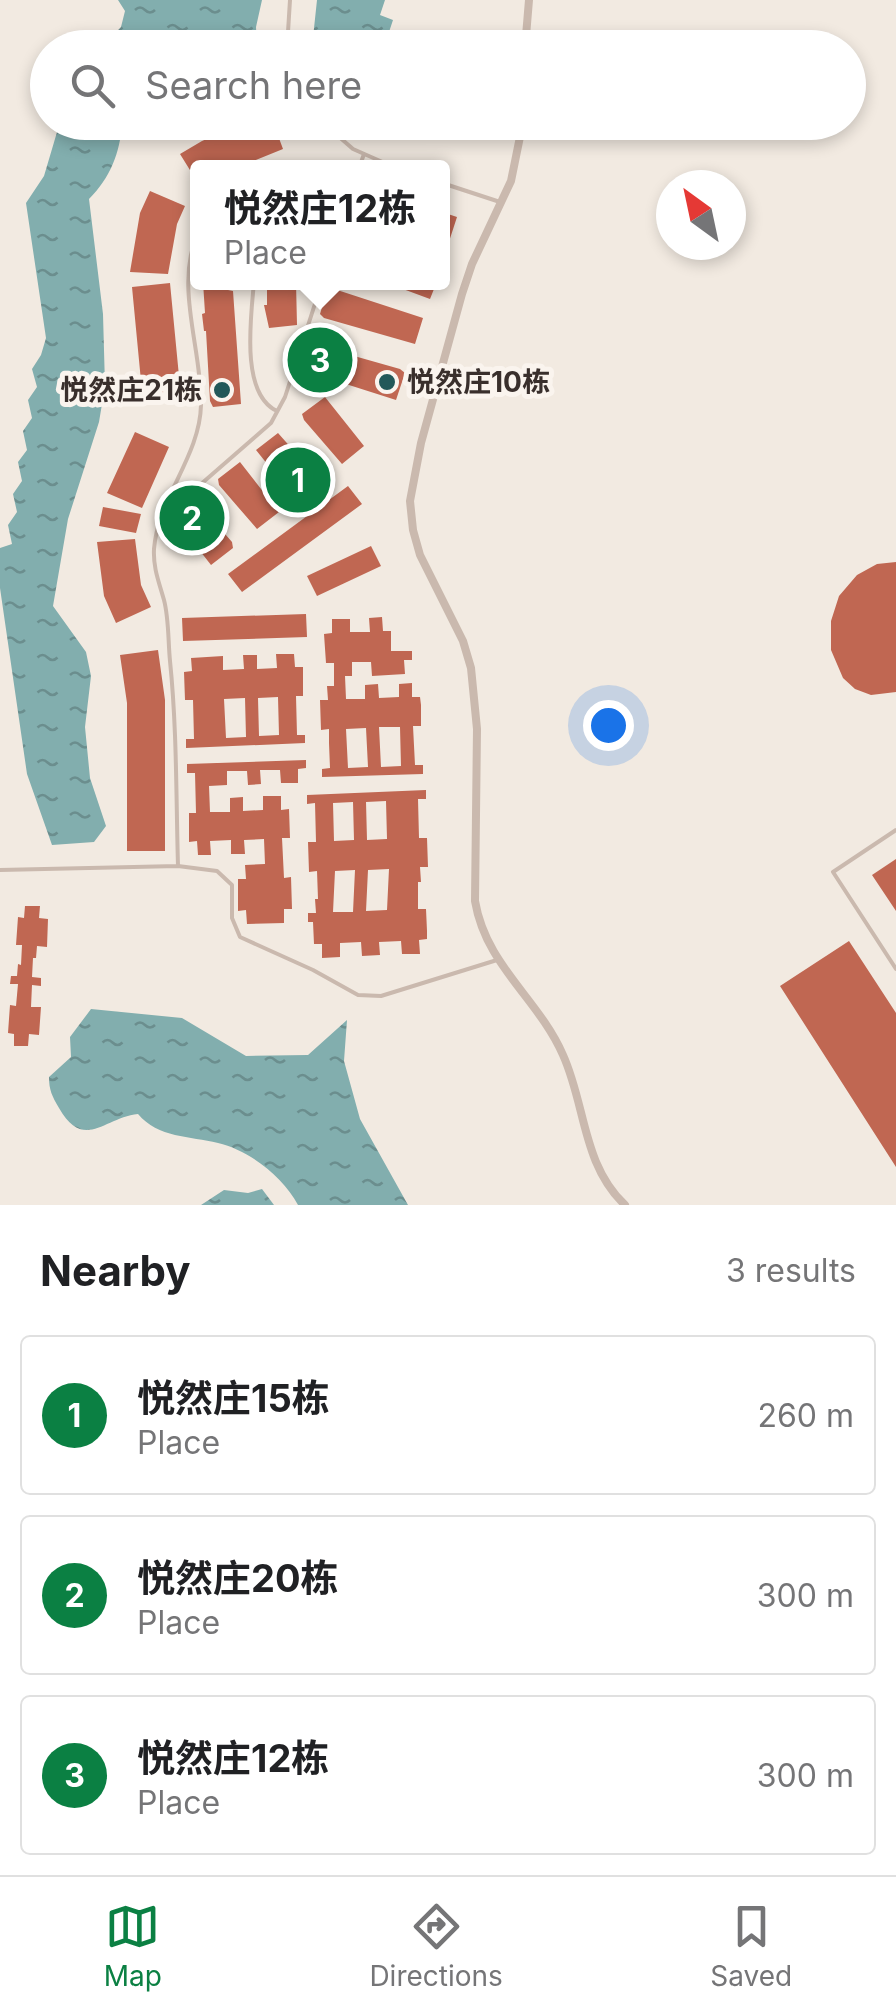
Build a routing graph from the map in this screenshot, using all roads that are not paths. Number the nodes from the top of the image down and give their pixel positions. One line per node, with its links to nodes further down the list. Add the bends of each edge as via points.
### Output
1 (290, 0): 3 (lane)
2 (529, 0): 4 (street)
3 (288, 30)
4 (527, 30)
5 (346, 140): 7 (lane)
6 (520, 140): 11 (street)
7 (364, 154): 8 (lane); 9 (lane)
8 (362, 160)
9 (378, 160)
10 (450, 186): 11 (lane)
11 (501, 202): 20 (street, via 462,294 410,502 420,555 471,668 475,901)
12 (190, 258): 16 (lane, via 201,409)
13 (254, 290): 15 (lane, via 256,390)
14 (319, 290): 15 (lane)
15 (278, 410): 16 (lane, via 193,491)
16 (171, 496): 18 (lane, via 154,554 174,703)
17 (896, 830): 21 (lane, via 832,872)
18 (178, 866): 19 (lane); 20 (lane, via 226,876 234,928 249,943 363,997)
19 (0, 870)
20 (497, 960): 22 (street, via 548,1026 597,1168)
21 (896, 969)
22 (625, 1205)

